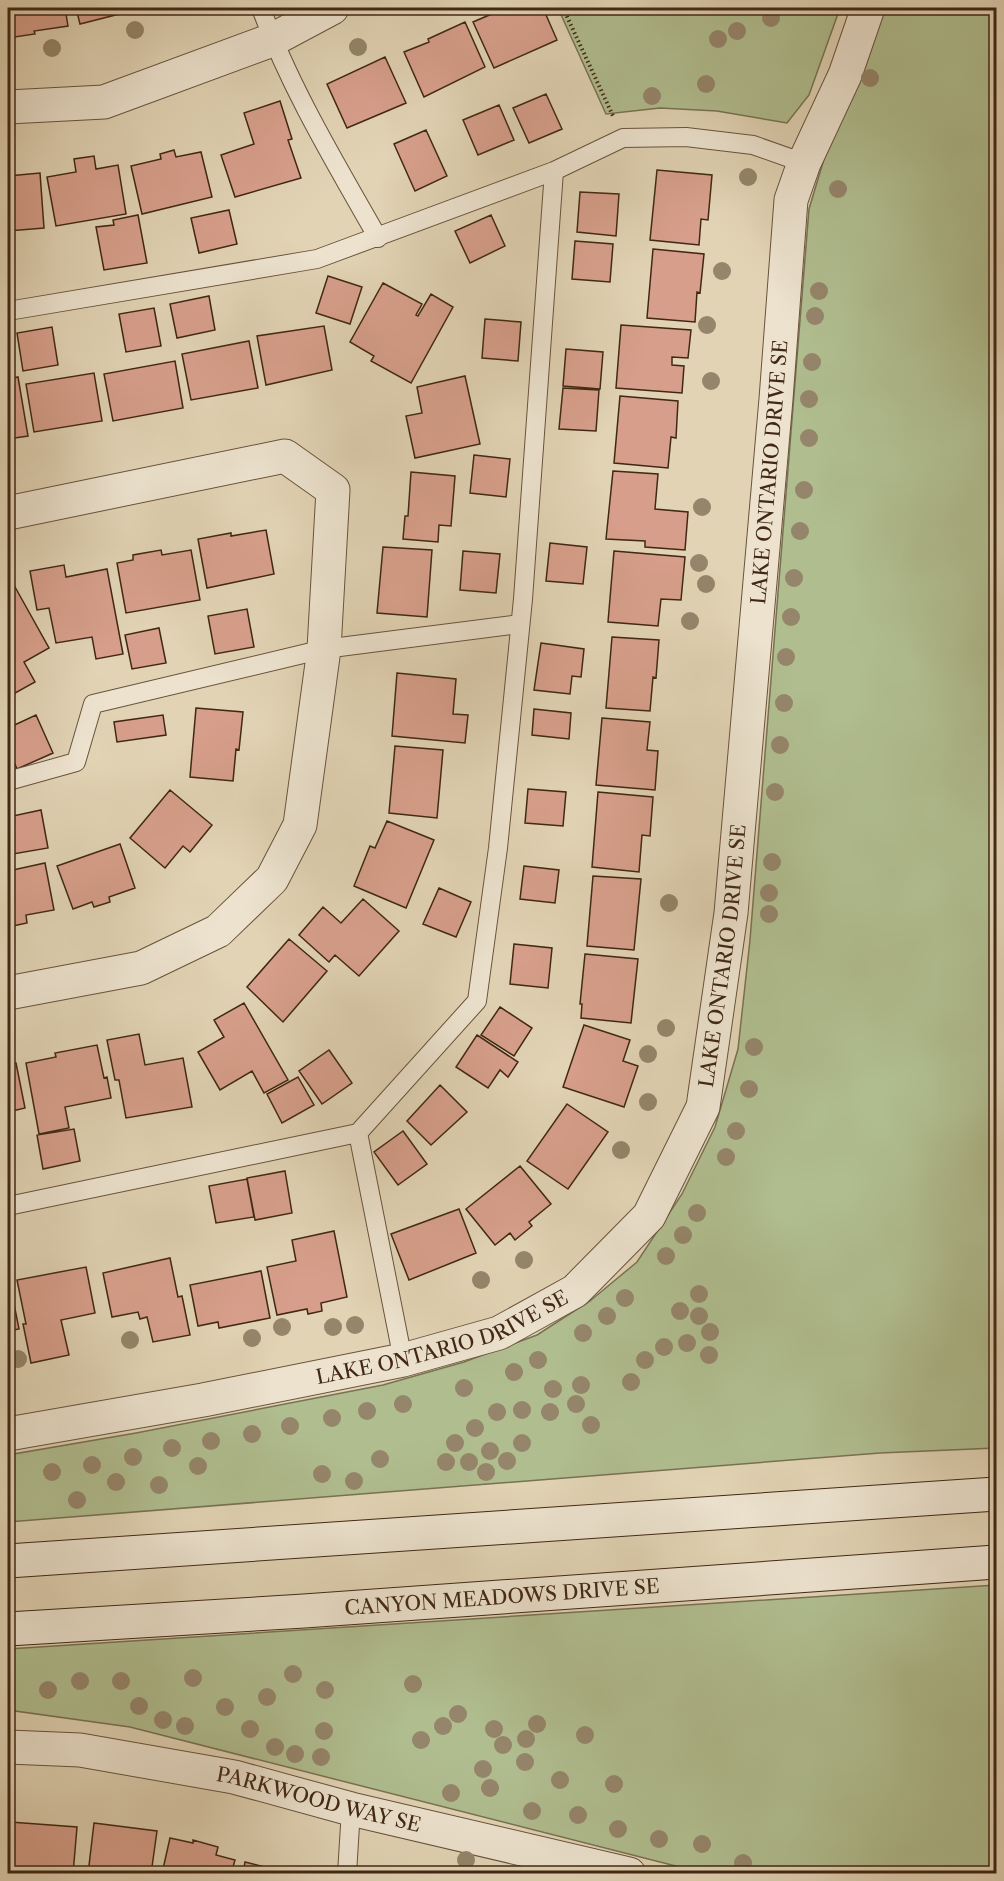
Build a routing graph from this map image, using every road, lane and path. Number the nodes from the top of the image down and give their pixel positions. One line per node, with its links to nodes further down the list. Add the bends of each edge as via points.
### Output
1 (261, 8): 5 (lane)
2 (332, 8): 5 (street)
3 (563, 8): 7 (path)
4 (868, 8): 8 (street, LAKE ONTARIO DRIVE SE, via 845,75)
5 (272, 40): 6 (street, via 104,102); 10 (lane)
6 (8, 107)
7 (623, 138): 8 (lane, via 686,137 753,145); 9 (lane)
8 (804, 163): 19 (street, LAKE ONTARIO DRIVE SE, via 791,200 731,913 703,1107 649,1216 575,1292 499,1333)
9 (554, 171): 10 (lane); 13 (lane)
10 (378, 238): 11 (lane, via 317,260)
11 (8, 311)
12 (8, 513): 14 (street, via 285,456 333,490)
13 (520, 624): 14 (lane); 17 (lane, via 498,848 477,1001)
14 (324, 649): 15 (lane, via 93,705 76,762); 16 (street, via 300,825 272,879 218,931 141,968)
15 (8, 781)
16 (8, 993)
17 (358, 1133): 18 (lane); 19 (lane)
18 (8, 1206)
19 (403, 1360): 20 (street, LAKE ONTARIO DRIVE SE)
20 (8, 1434)
21 (996, 1482): 23 (street)
22 (996, 1494): 23 (street)
23 (934, 1497): 24 (street)
24 (8, 1561)
25 (996, 1562): 26 (street, CANYON MEADOWS DRIVE SE)
26 (8, 1629)
27 (8, 1747): 28 (street, PARKWOOD WAY SE, via 80,1750 234,1777)
28 (351, 1809): 29 (lane); 30 (street, PARKWOOD WAY SE)
29 (347, 1874)
30 (629, 1874)

